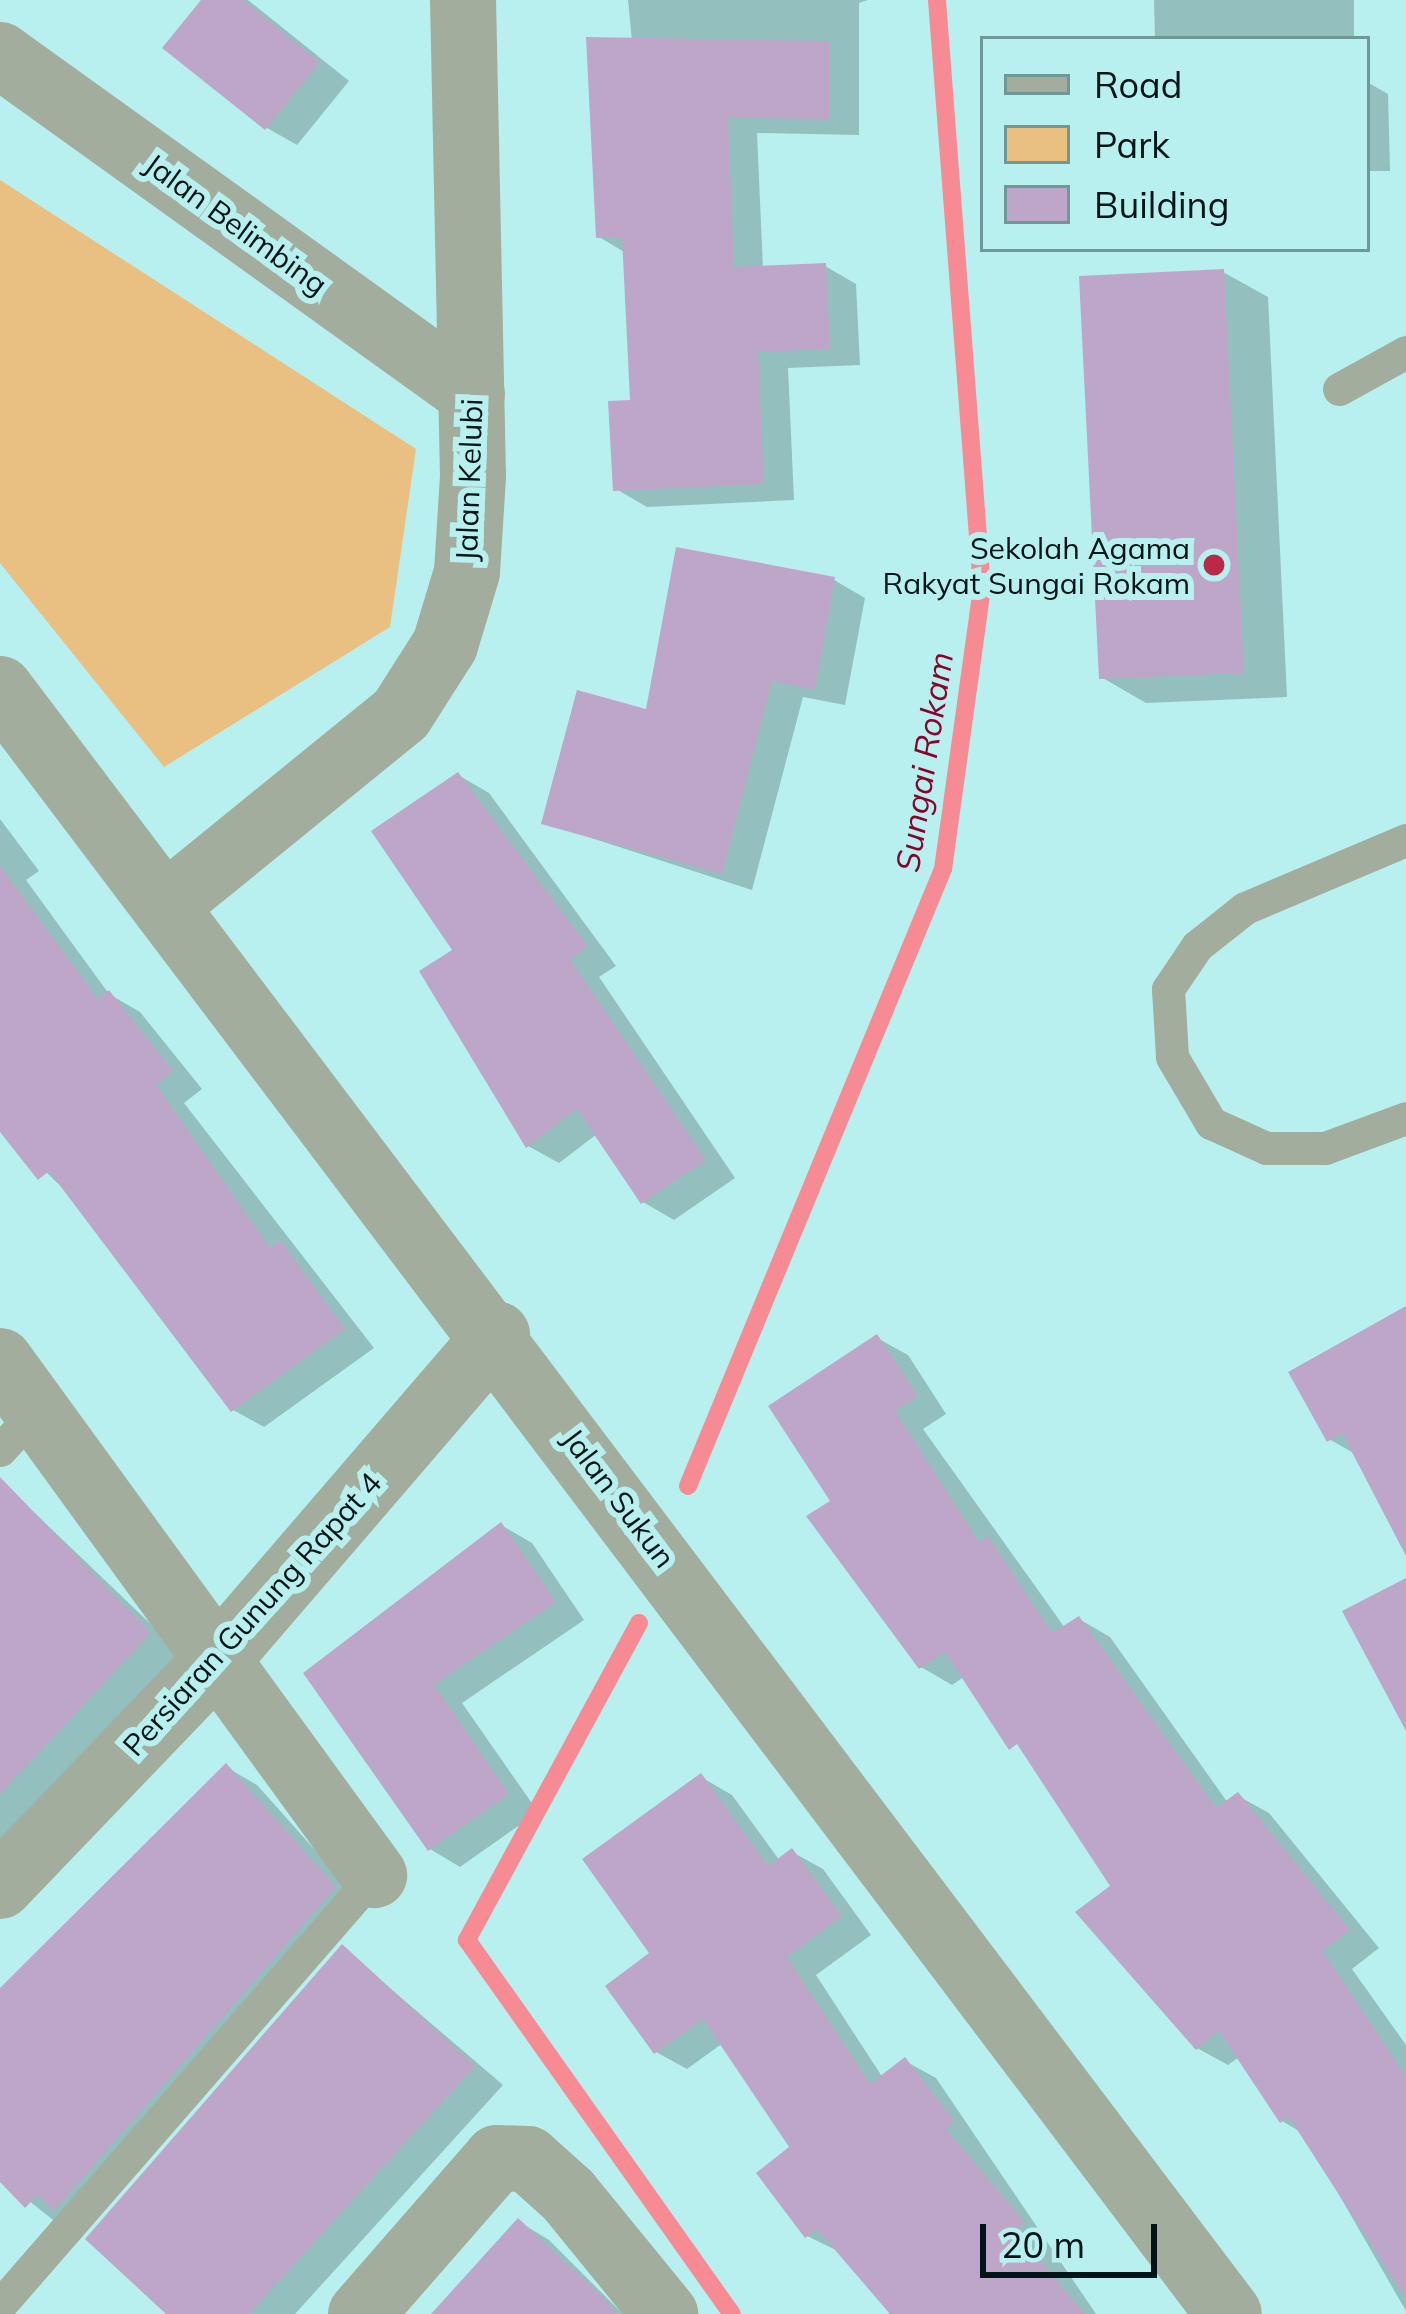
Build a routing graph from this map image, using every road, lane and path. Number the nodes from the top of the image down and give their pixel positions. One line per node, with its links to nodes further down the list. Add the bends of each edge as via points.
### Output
1 (463, 0): 5 (street, Jalan Kelubi)
2 (0, 55): 5 (street, Jalan Belimbing)
3 (1406, 352): 4 (lane)
4 (1339, 389)
5 (472, 394): 8 (street, Jalan Kelubi, via 467,572 445,646 401,714)
6 (0, 689): 8 (street, Jalan Sukun)
7 (1406, 840): 9 (lane, via 1246,908 1197,946 1168,989 1172,1057 1211,1123 1266,1148 1325,1148)
8 (166, 905): 10 (street, Jalan Sukun)
9 (1406, 1118)
10 (497, 1335): 12 (street, Persiaran Gunung Rapat 4); 18 (street, Jalan Sukun)
11 (12, 1407): 12 (street)
12 (218, 1659): 13 (street); 14 (street, Persiaran Gunung Rapat 4)
13 (374, 1875): 15 (lane)
14 (0, 1886)
15 (0, 2305)
16 (361, 2314): 17 (street, via 497,2158 513,2158 568,2195)
17 (665, 2314)
18 (1228, 2314)

